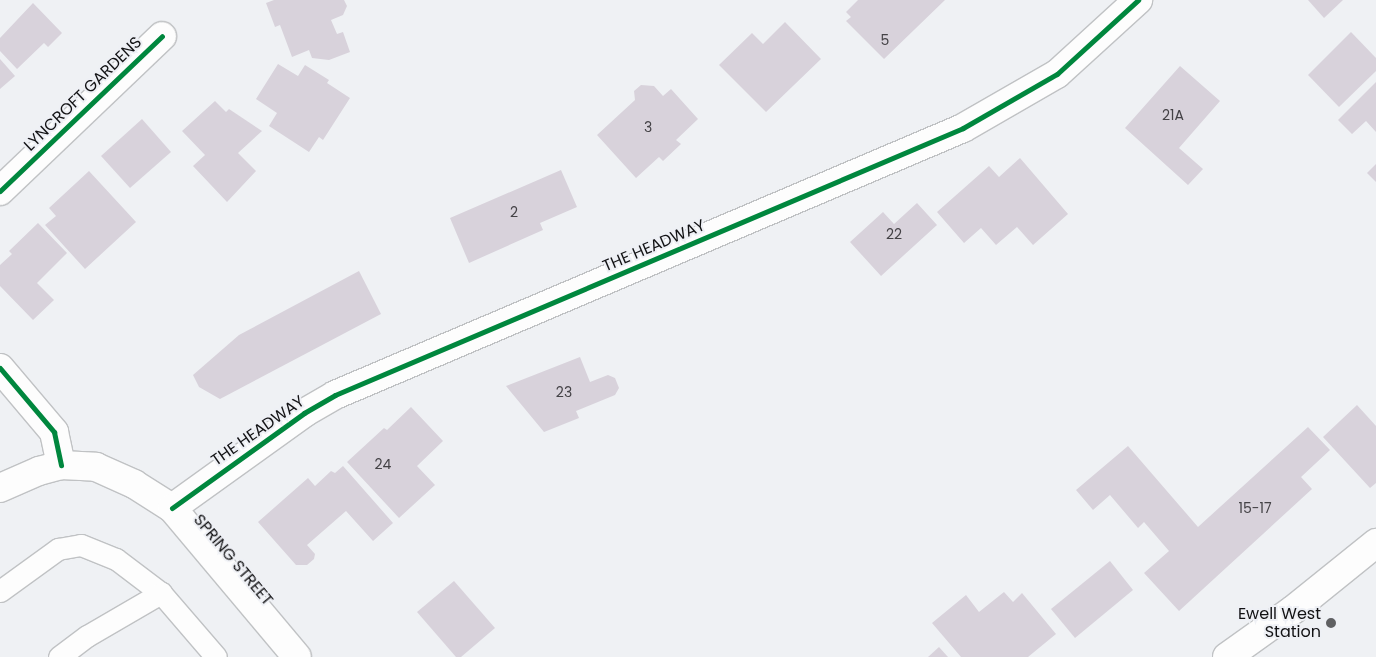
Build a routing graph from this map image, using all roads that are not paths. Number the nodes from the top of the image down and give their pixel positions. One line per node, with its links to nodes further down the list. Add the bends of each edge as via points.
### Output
1 (1138, 0): 7 (street, THE HEADWAY, via 1057,74 963,128 335,395 304,413)
2 (162, 36): 3 (street, LYNCROFT GARDENS)
3 (0, 191)
4 (0, 368): 5 (street, via 54,432)
5 (61, 466): 6 (street, SPRING STREET, via 38,471); 7 (street, SPRING STREET, via 96,467 134,484)
6 (0, 488)
7 (172, 508): 13 (street, SPRING STREET)
8 (1376, 543): 14 (street, via 1293,610)
9 (0, 591): 10 (lane, via 58,549 81,545 116,559)
10 (161, 593): 11 (lane, via 87,636); 12 (lane)
11 (59, 657)
12 (216, 657)
13 (298, 657)
14 (1226, 657)

